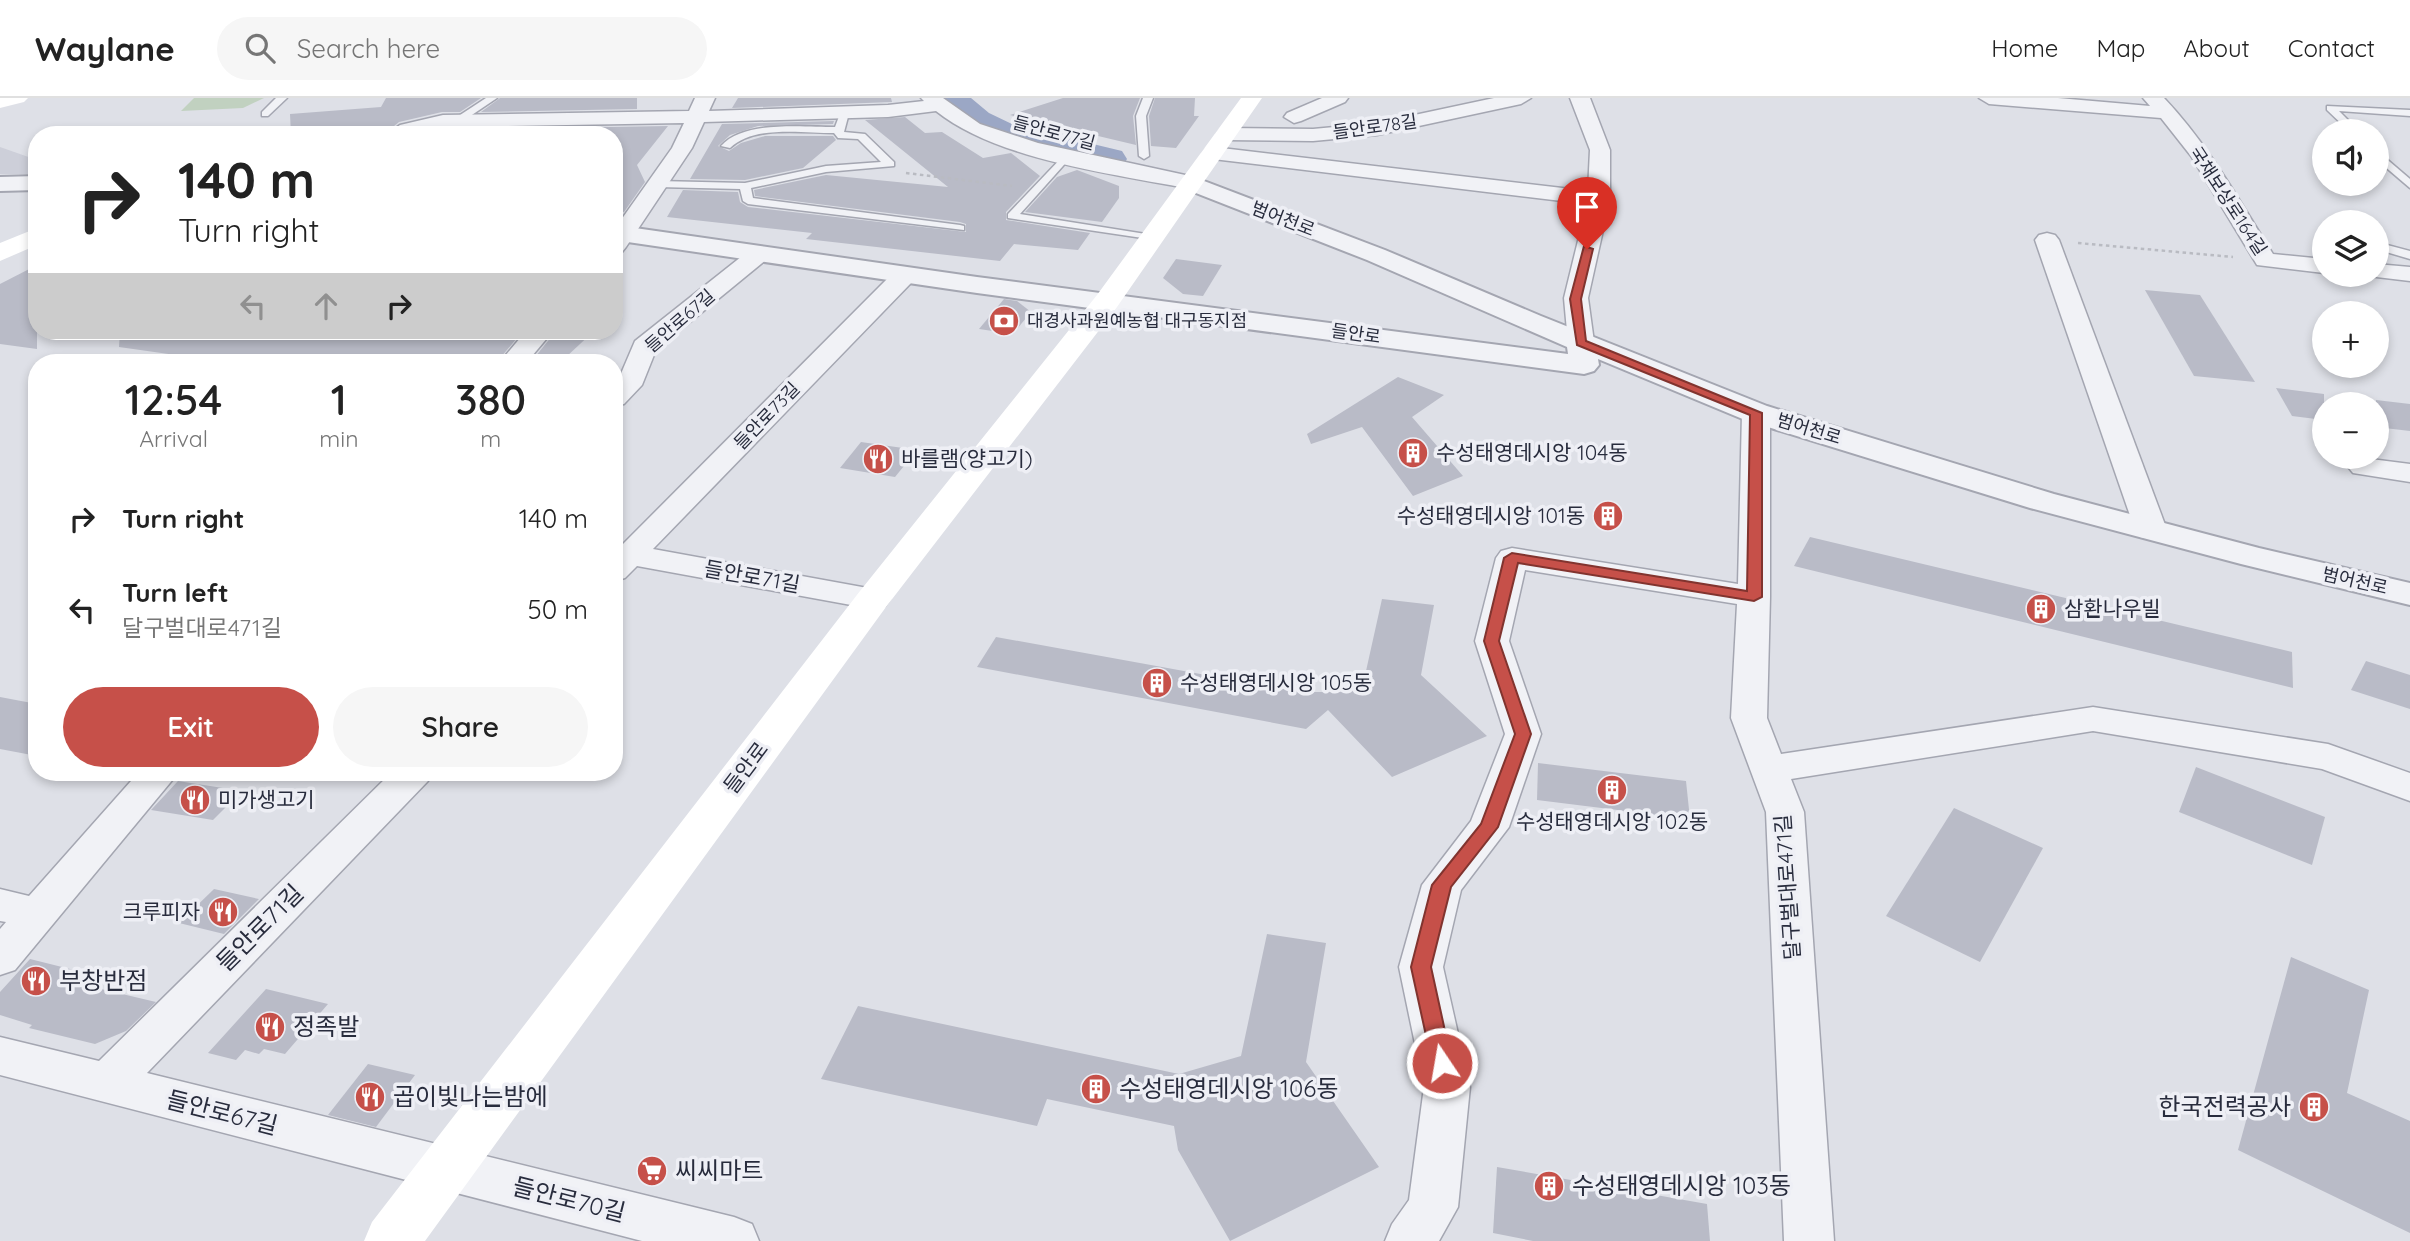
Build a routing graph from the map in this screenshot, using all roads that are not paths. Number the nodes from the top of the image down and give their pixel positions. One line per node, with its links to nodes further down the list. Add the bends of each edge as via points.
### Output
1 (17, 98): 11 (main road)
2 (282, 98): 16 (lane)
3 (492, 98): 20 (lane)
4 (1148, 98): 26 (lane, via 1141,116)
5 (1252, 98): 23 (main road, 들안로)
6 (1338, 98): 18 (street)
7 (1521, 98): 23 (street, 들안로78길, via 1377,129)
8 (1580, 98): 35 (street, via 1600,150)
9 (1989, 98): 14 (street)
10 (2153, 98): 14 (street, 국채보상로164길)
11 (0, 102)
12 (935, 102): 21 (street); 25 (street, via 979,130)
13 (701, 106): 20 (street); 21 (street); 32 (street, via 682,148)
14 (2169, 113): 46 (street, 국채보상로164길, via 2265,260)
15 (2410, 113): 19 (lane, via 2330,108)
16 (265, 114)
17 (992, 115): 26 (street, 들안로77길, via 1031,130)
18 (1294, 117)
19 (2341, 119)
20 (457, 121): 22 (street)
21 (842, 122): 24 (lane, via 752,131 734,136); 34 (lane, via 838,135 862,136 890,164 826,169)
22 (419, 126)
23 (1220, 144): 30 (main road, 들안로); 35 (street)
24 (726, 146)
25 (1067, 155): 27 (street); 38 (lane, via 1012,216)
26 (1144, 156): 27 (street, via 1131,163); 30 (street, 들안로77길)
27 (1106, 165): 30 (street)
28 (2389, 165): 33 (lane)
29 (28, 183): 31 (street)
30 (1191, 183): 38 (main road, 들안로); 52 (street, 범어천로)
31 (0, 184)
32 (658, 184): 34 (lane); 37 (street)
33 (2410, 185)
34 (745, 186): 36 (lane, via 748,201)
35 (1599, 199): 52 (street, via 1576,299)
36 (960, 228)
37 (623, 231)
38 (1152, 238): 50 (main road, 들안로)
39 (28, 239): 43 (main road)
40 (623, 239): 44 (street)
41 (2047, 240): 58 (street)
42 (2389, 249): 45 (lane)
43 (0, 253)
44 (759, 254): 49 (street); 54 (street, 들안로67길, via 644,347 632,379)
45 (2410, 255)
46 (2312, 265)
47 (2389, 272): 48 (street)
48 (2410, 274)
49 (903, 276): 50 (street); 59 (street, 들안로73길)
50 (1107, 300): 52 (street, 들안로, via 1584,365); 63 (main road, 들안로)
51 (532, 340): 53 (street)
52 (1581, 342): 55 (street, 범어천로)
53 (520, 354)
54 (623, 388)
55 (1756, 413): 58 (street, 범어천로); 62 (street, 달구벌대로471길)
56 (2379, 469): 57 (street)
57 (2410, 473)
58 (2151, 530): 61 (street, 범어천로)
59 (623, 556)
60 (623, 559): 63 (street, 들안로71길)
61 (2410, 594)
62 (1754, 597): 64 (street, 달구벌대로471길, via 1749,718); 75 (street, via 1512,558 1492,641 1523,734 1489,827 1442,885 1421,967 1447,1087 1433,1207)
63 (873, 599): 72 (main road, 들안로)
64 (1769, 769): 67 (street, via 2093,719 2328,757); 76 (street, 달구벌대로471길, via 1785,812)
65 (151, 781): 68 (street)
66 (406, 781): 71 (street, 들안로71길)
67 (2410, 788)
68 (19, 909): 69 (street)
69 (0, 958)
70 (0, 1056): 71 (street, 들안로67길)
71 (106, 1084): 72 (street, 들안로67길)
72 (445, 1170): 73 (main road, 들안로); 74 (street, 들안로70길)
73 (392, 1241)
74 (734, 1241)
75 (1410, 1241)
76 (1809, 1241)

